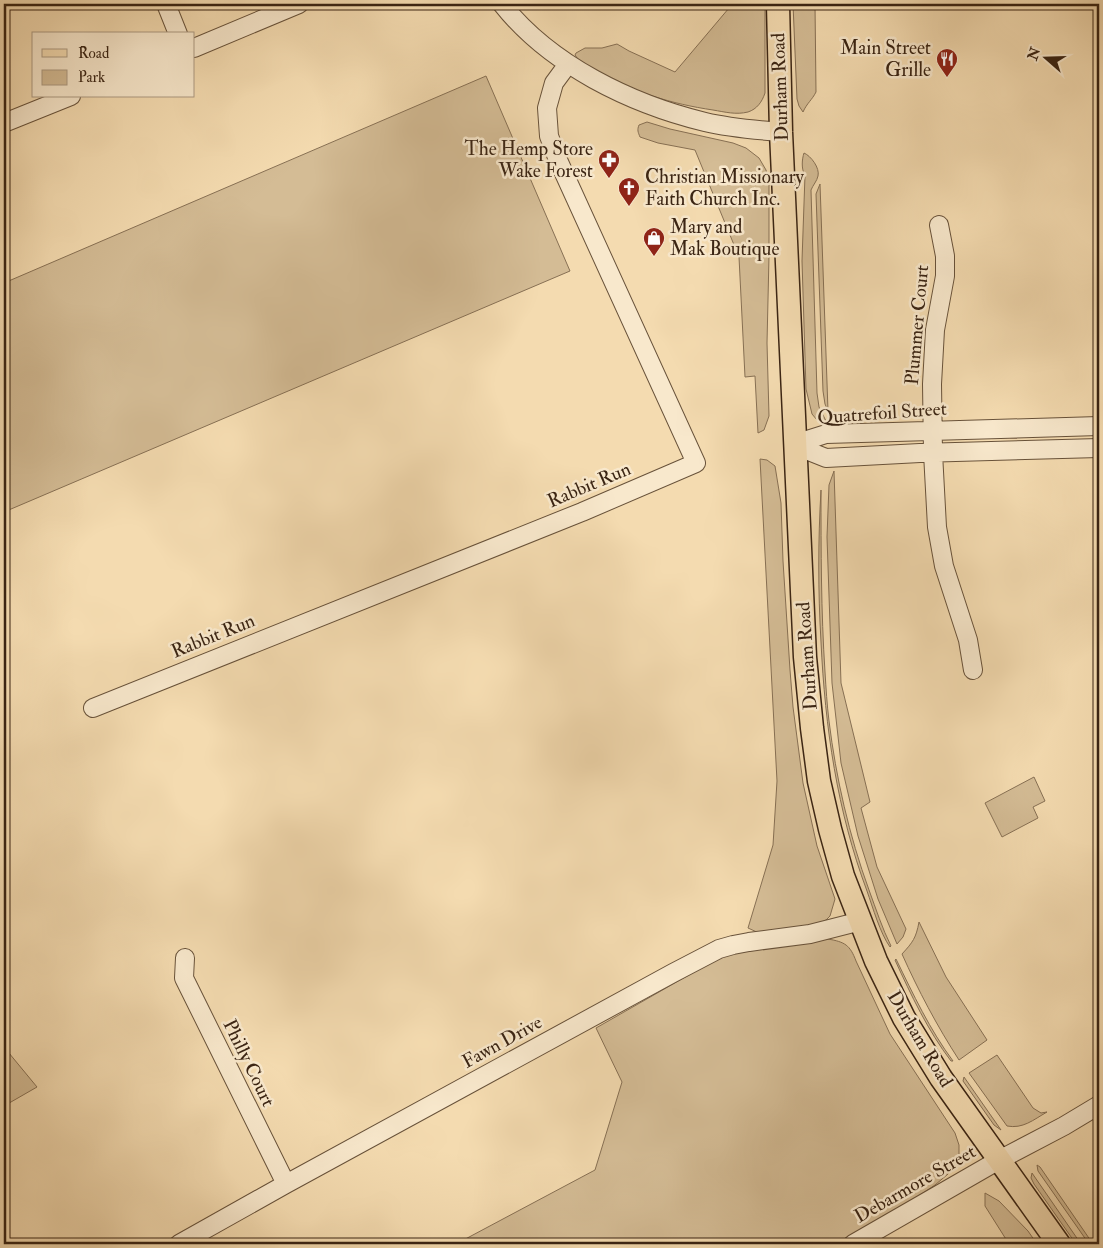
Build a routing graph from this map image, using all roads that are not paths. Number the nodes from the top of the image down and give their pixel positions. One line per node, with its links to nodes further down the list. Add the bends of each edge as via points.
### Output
1 (166, 4): 5 (street)
2 (299, 4): 6 (street)
3 (502, 4): 7 (street, via 545,48)
4 (778, 4): 10 (main road, Durham Road)
5 (177, 32)
6 (195, 48)
7 (568, 64): 10 (street, via 603,85 676,114 733,128); 18 (street, Rabbit Run, via 554,83 547,108 549,136 696,463)
8 (66, 98): 9 (street)
9 (4, 123)
10 (781, 132): 14 (main road, Durham Road)
11 (939, 225): 13 (street, Plummer Court, via 945,276 935,330)
12 (1099, 426): 13 (street, Quatrefoil Street)
13 (933, 430): 14 (street, Quatrefoil Street, via 826,434); 16 (street, Plummer Court)
14 (796, 446): 16 (street, Quatrefoil Street, via 826,458); 19 (main road, Durham Road, via 805,657 819,780 843,876)
15 (1099, 448): 16 (street, Quatrefoil Street)
16 (933, 453): 17 (street, Plummer Court, via 937,527 944,566 968,640)
17 (973, 670)
18 (93, 708)
19 (861, 921): 22 (main road, Durham Road, via 904,1018 940,1078); 23 (street, Fawn Drive, via 810,934 719,949)
20 (185, 958): 23 (street, Philly Court, via 184,978)
21 (1099, 1104): 22 (street, Debarmore Street)
22 (999, 1160): 25 (street, Debarmore Street); 26 (main road, Durham Road)
23 (286, 1184): 24 (street, Fawn Drive)
24 (180, 1244)
25 (853, 1244)
26 (1059, 1244)

